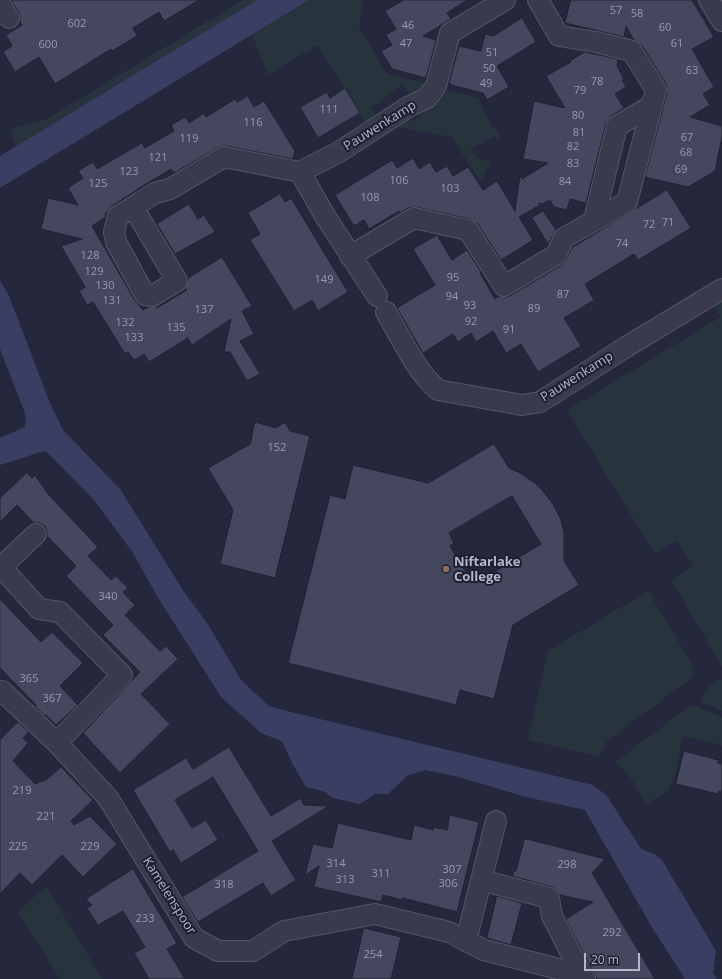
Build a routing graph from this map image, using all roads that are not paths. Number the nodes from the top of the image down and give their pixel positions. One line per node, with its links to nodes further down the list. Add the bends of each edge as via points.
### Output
1 (505, 0): 6 (street, Pauwenkamp, via 450,33 436,86 427,98 408,107 339,152)
2 (538, 0): 5 (street, via 560,36 632,51 656,90)
3 (709, 0): 4 (street)
4 (722, 21)
5 (651, 106): 8 (street, via 617,126); 8 (street, via 627,202)
6 (300, 172): 7 (street, via 224,157 170,189 155,193); 9 (street, Pauwenkamp)
7 (133, 207)
8 (594, 220): 9 (street, via 564,238 556,254 504,286 468,230 414,218)
9 (350, 256): 10 (street, Pauwenkamp, via 382,304 406,347 429,382 438,390 522,404 540,402)
10 (722, 289)
11 (36, 534): 13 (street, via 1,567 39,609 60,612 122,675)
12 (0, 693): 13 (street, Kamelenspoor, via 2,691)
13 (56, 743): 16 (street, Kamelenspoor, via 108,798 194,938 218,951 253,951 284,931 375,914 449,932)
14 (496, 821): 15 (street)
15 (481, 880): 16 (street); 17 (street, Kamelenspoor, via 549,898 552,916)
16 (466, 941): 17 (street, Kamelenspoor, via 484,950)
17 (584, 977)

